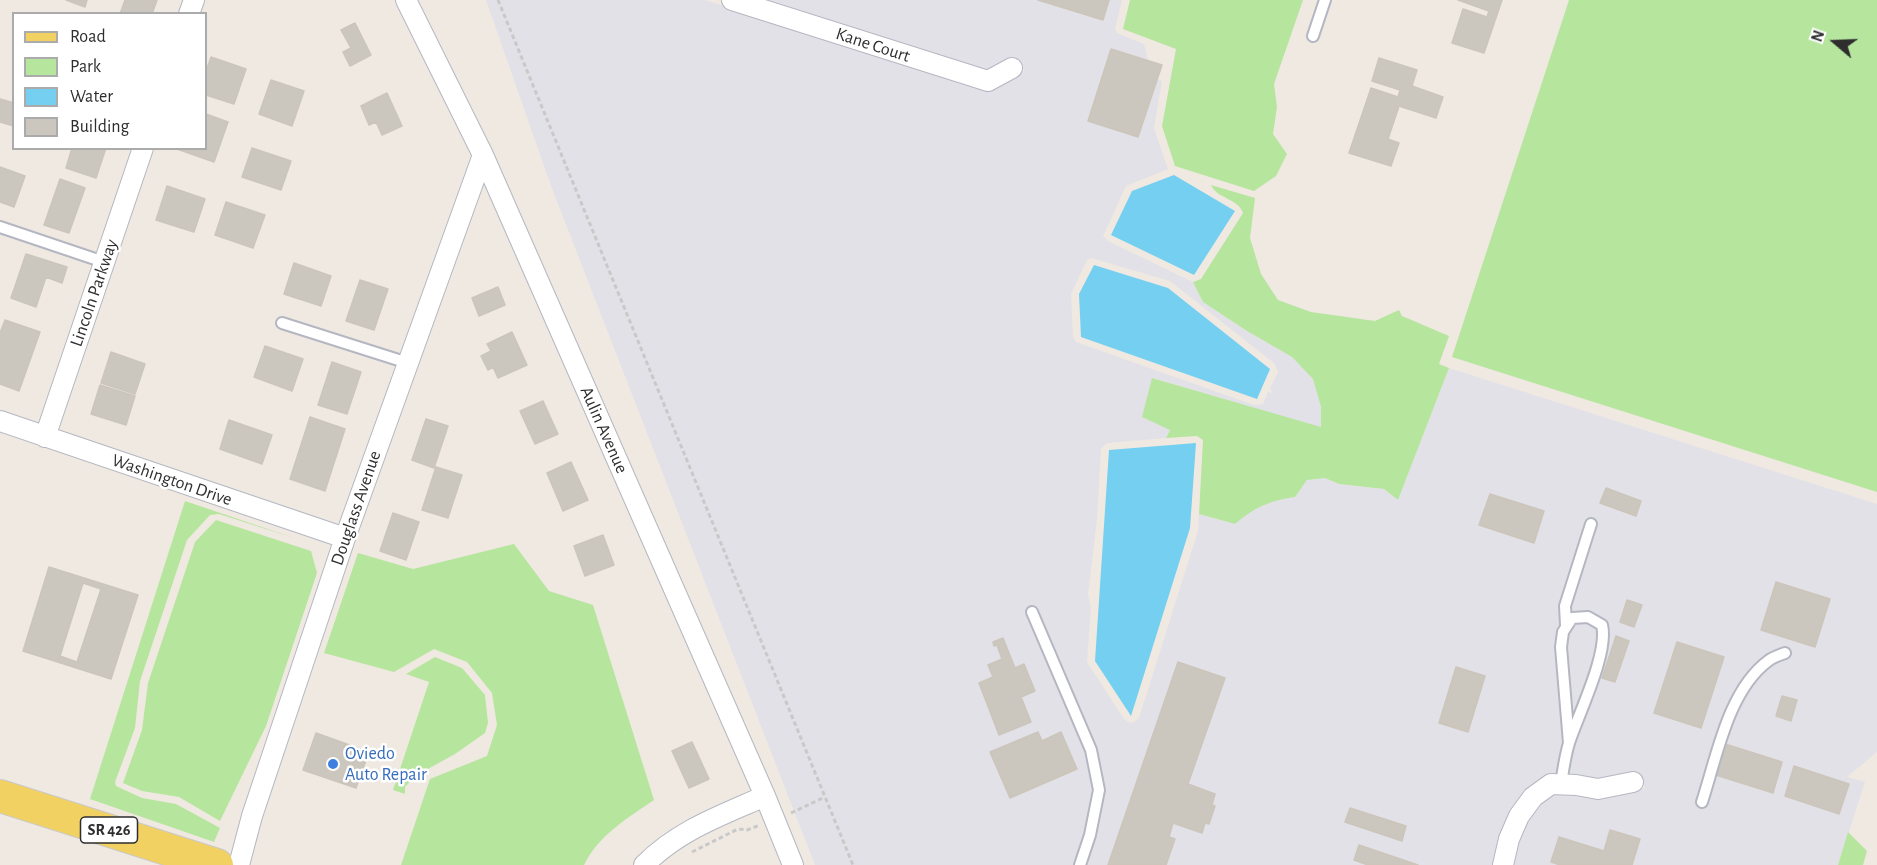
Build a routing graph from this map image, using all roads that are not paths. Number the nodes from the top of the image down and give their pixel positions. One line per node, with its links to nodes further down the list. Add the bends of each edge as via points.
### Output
1 (406, 0): 7 (street, Aulin Avenue)
2 (732, 0): 5 (street, Kane Court, via 988,81)
3 (1325, 0): 4 (lane)
4 (1313, 36)
5 (1012, 68)
6 (142, 150): 9 (street, Lincoln Parkway)
7 (483, 155): 11 (street, Douglass Avenue); 23 (street, Aulin Avenue)
8 (0, 227): 9 (lane)
9 (104, 262): 13 (street, Lincoln Parkway)
10 (282, 323): 11 (lane)
11 (408, 363): 15 (street, Douglass Avenue)
12 (0, 421): 13 (street, Washington Drive)
13 (45, 437): 15 (street, Washington Drive)
14 (1591, 524): 17 (lane, via 1565,606)
15 (345, 538): 26 (street, Douglass Avenue)
16 (1032, 612): 29 (lane, via 1091,750 1099,790)
17 (1566, 625): 19 (lane, via 1561,647); 19 (lane, via 1572,618 1588,617 1602,625 1604,633)
18 (1785, 653): 24 (lane, via 1769,660 1734,704)
19 (1569, 743): 21 (lane)
20 (1633, 782): 21 (street, via 1598,789)
21 (1561, 784): 30 (street, via 1551,784 1533,797 1519,816)
22 (0, 796): 25 (main road, SR 426)
23 (765, 796): 27 (street, via 689,829); 28 (street, Aulin Avenue)
24 (1702, 802)
25 (218, 865)
26 (239, 865)
27 (644, 865)
28 (793, 865)
29 (1080, 865)
30 (1503, 865)

